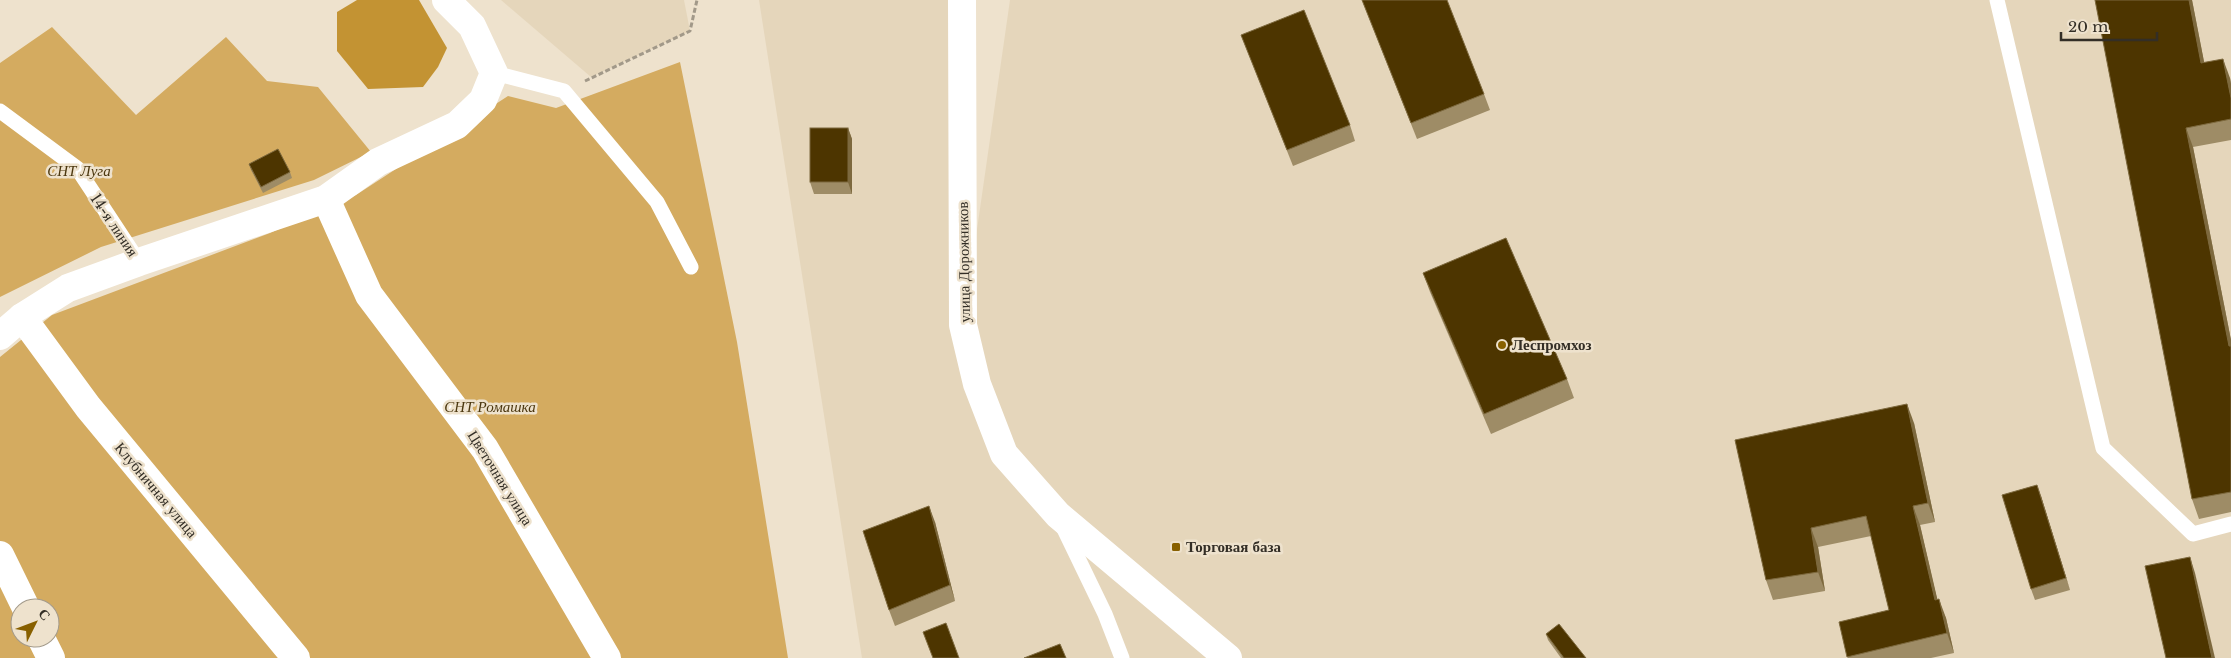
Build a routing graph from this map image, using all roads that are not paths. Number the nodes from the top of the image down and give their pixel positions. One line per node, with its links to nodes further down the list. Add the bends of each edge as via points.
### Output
1 (446, 0): 4 (street, via 472,26)
2 (962, 0): 11 (street, улица Дорожников, via 963,325 977,384 1004,454)
3 (1997, 0): 12 (lane, via 2103,448 2193,534)
4 (494, 73): 6 (street, via 483,100 457,125 378,162); 8 (lane, via 564,91 657,202)
5 (0, 111): 7 (lane, 14-я линия, via 77,168)
6 (326, 199): 7 (street); 16 (street, Цветочная улица, via 369,296 484,449)
7 (138, 262): 9 (street, via 68,288)
8 (692, 267)
9 (22, 317): 10 (street); 15 (street, Клубничная улица, via 88,407)
10 (0, 336)
11 (1058, 515): 17 (lane); 18 (street, улица Дорожников)
12 (2231, 524)
13 (0, 555): 14 (street)
14 (21, 598)
15 (296, 658)
16 (607, 658)
17 (1122, 658)
18 (1228, 658)

